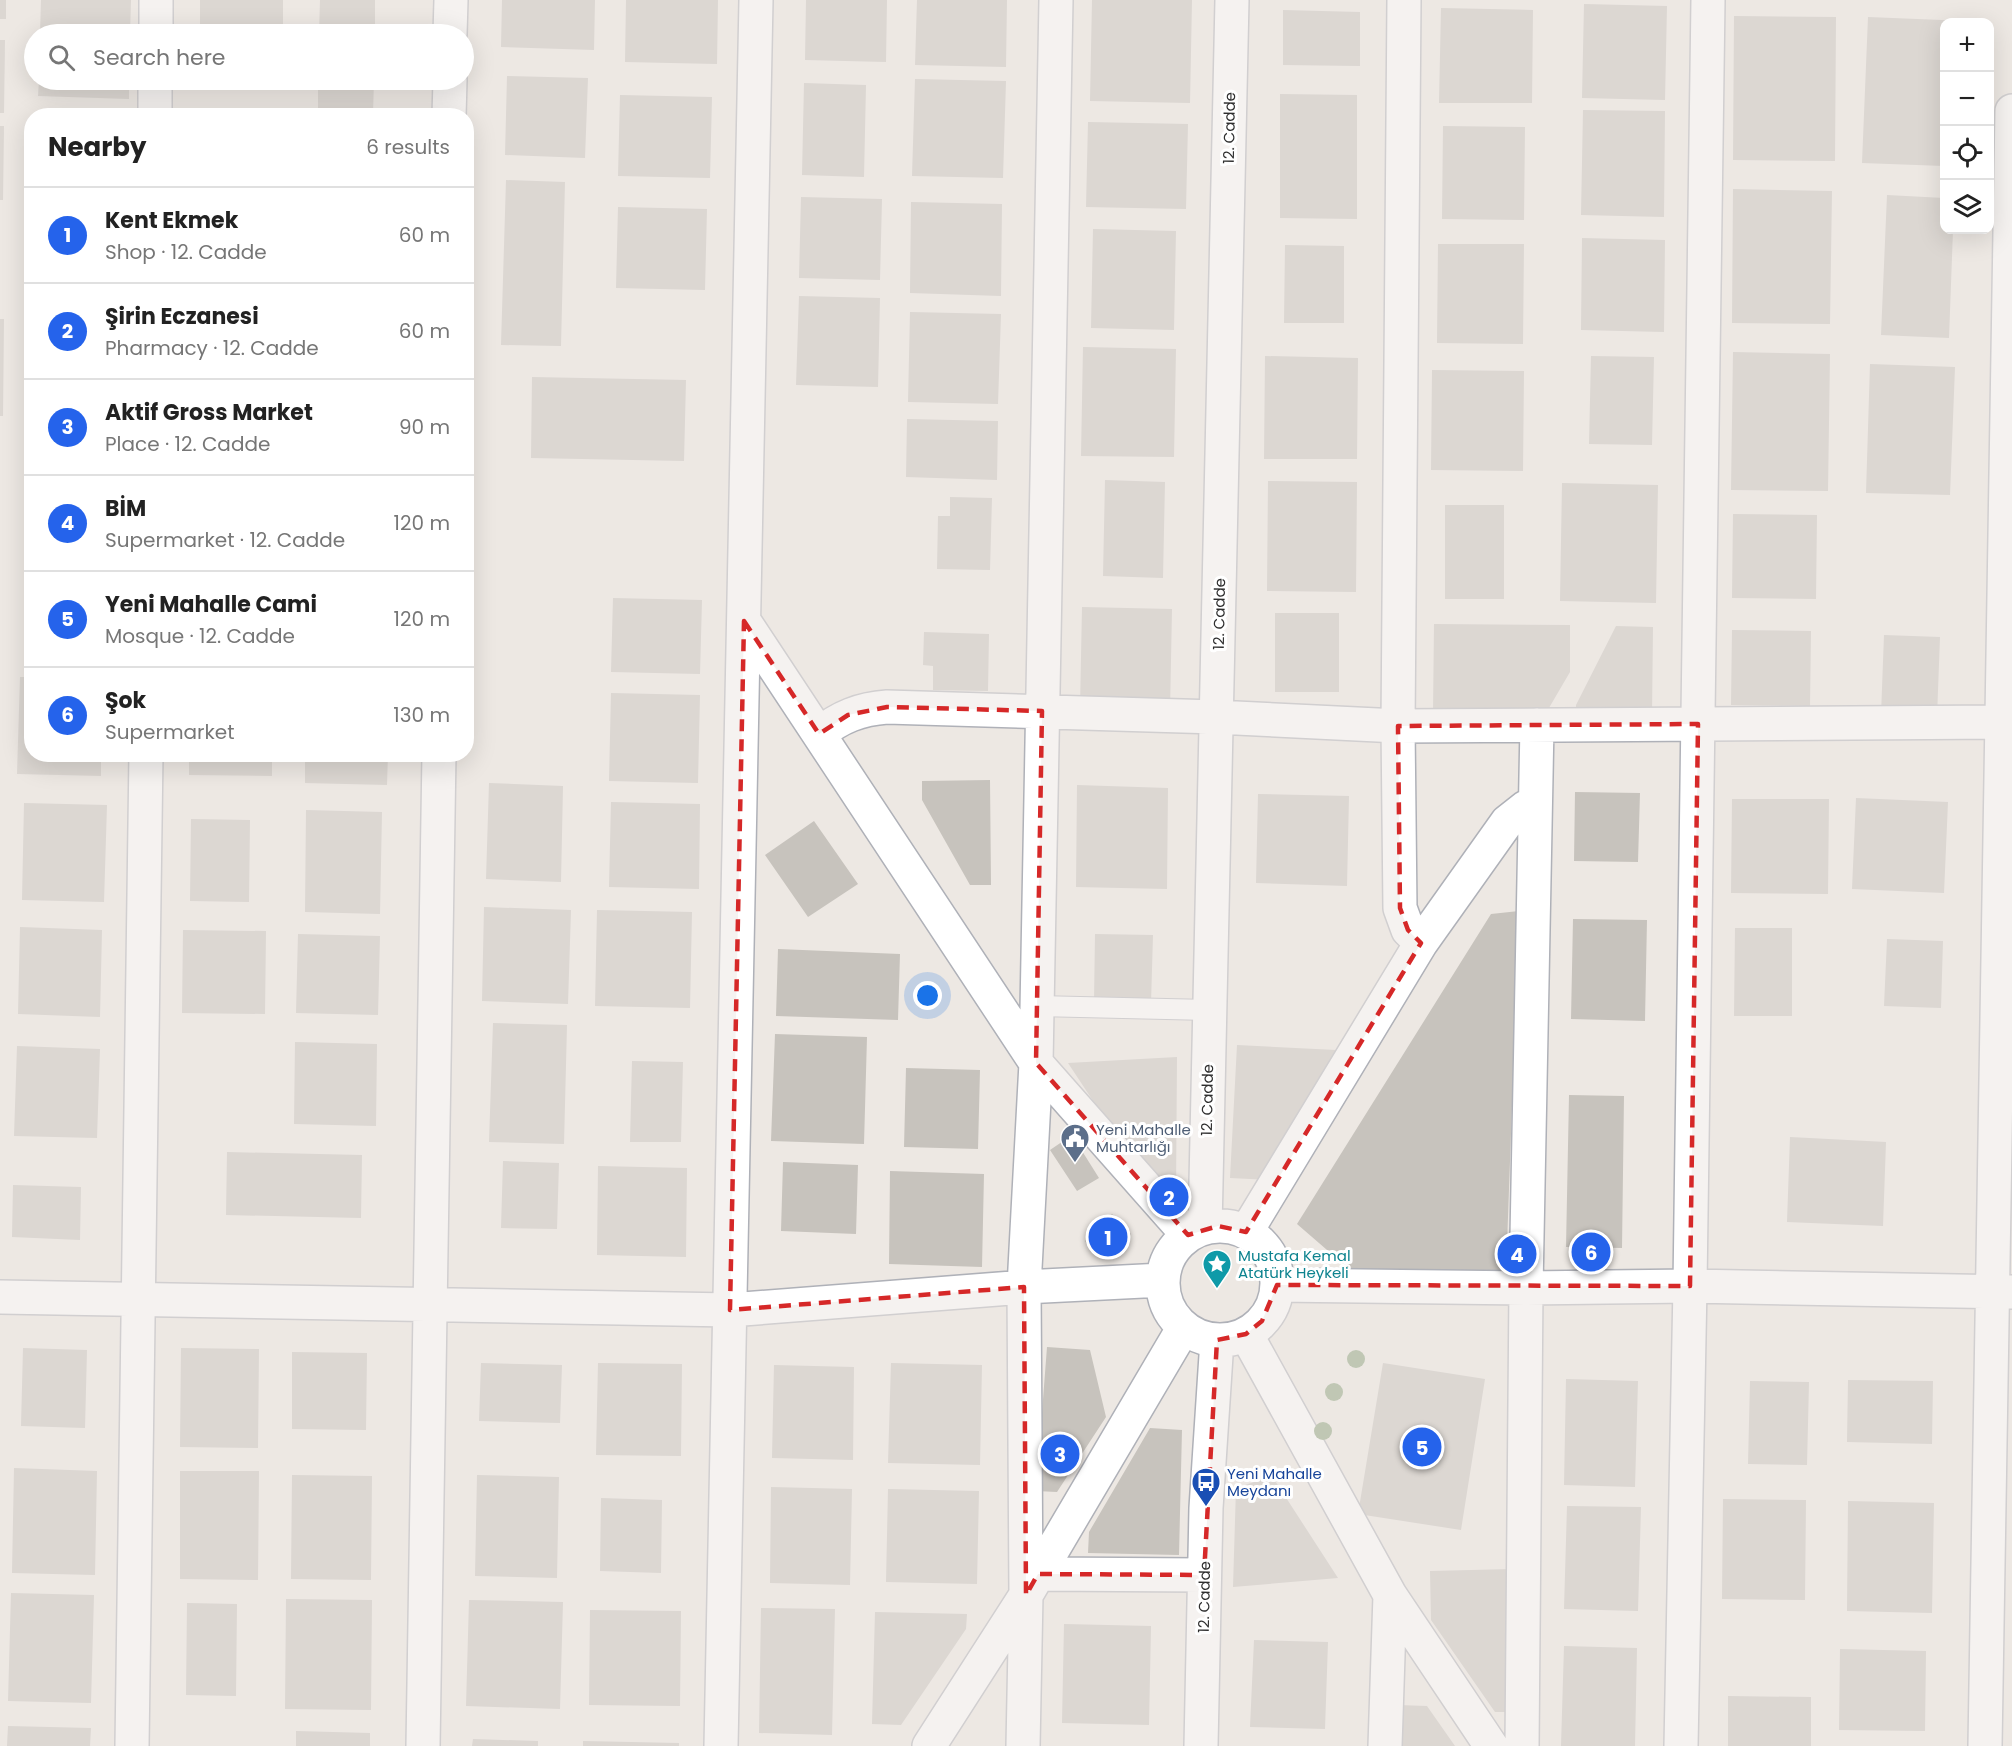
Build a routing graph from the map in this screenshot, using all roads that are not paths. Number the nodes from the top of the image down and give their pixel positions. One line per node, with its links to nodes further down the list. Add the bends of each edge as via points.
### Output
1 (156, 0): 8 (street)
2 (451, 0): 9 (street)
3 (756, 0): 15 (street)
4 (1056, 0): 16 (street)
5 (1232, 0): 17 (street, 12. Cadde)
6 (1404, 0): 21 (street)
7 (1708, 0): 19 (street)
8 (156, 24)
9 (450, 24)
10 (155, 90): 12 (street)
11 (450, 90): 13 (street)
12 (154, 108)
13 (449, 108)
14 (2012, 111): 18 (street)
15 (744, 621): 22 (street); 41 (street)
16 (1042, 711): 17 (street); 22 (street, via 887,707 841,719); 27 (street)
17 (1216, 717): 21 (street); 28 (street, 12. Cadde)
18 (2002, 722): 19 (street); 37 (street)
19 (1698, 724): 20 (street); 35 (street)
20 (1537, 725): 21 (street); 25 (street)
21 (1398, 726): 26 (street, via 1400,908 1408,930)
22 (819, 734): 29 (street)
23 (146, 762): 39 (street)
24 (439, 762): 40 (street)
25 (1536, 805): 26 (street, via 1526,807 1507,822); 36 (street)
26 (1420, 944): 31 (street)
27 (1037, 1006): 28 (lane); 29 (street)
28 (1209, 1010): 30 (street, 12. Cadde)
29 (1036, 1063): 30 (street); 34 (street)
30 (1196, 1231): 31 (street, via 1218,1226); 32 (street, via 1175,1247)
31 (1246, 1232): 33 (street, via 1270,1254)
32 (1163, 1280): 34 (street); 42 (street, via 1168,1306)
33 (1277, 1285): 36 (street); 43 (street, via 1273,1305 1262,1321)
34 (1024, 1287): 41 (street); 45 (street)
35 (1690, 1287): 36 (street); 37 (street); 56 (street)
36 (1526, 1288): 55 (street)
37 (2003, 1292): 57 (street)
38 (0, 1297): 39 (street)
39 (138, 1299): 40 (street); 47 (street)
40 (431, 1305): 41 (street); 48 (street)
41 (730, 1310): 49 (street)
42 (1184, 1327): 43 (street, via 1200,1336); 45 (street)
43 (1232, 1337): 44 (street, 12. Cadde, via 1206,1508); 46 (street)
44 (1204, 1575): 45 (street); 52 (street, 12. Cadde)
45 (1032, 1585): 50 (street); 51 (street)
46 (1390, 1595): 53 (street); 54 (street)
47 (132, 1746)
48 (423, 1746)
49 (721, 1746)
50 (929, 1746)
51 (1023, 1746)
52 (1201, 1746)
53 (1385, 1746)
54 (1491, 1746)
55 (1522, 1746)
56 (1680, 1746)
57 (1985, 1746)

